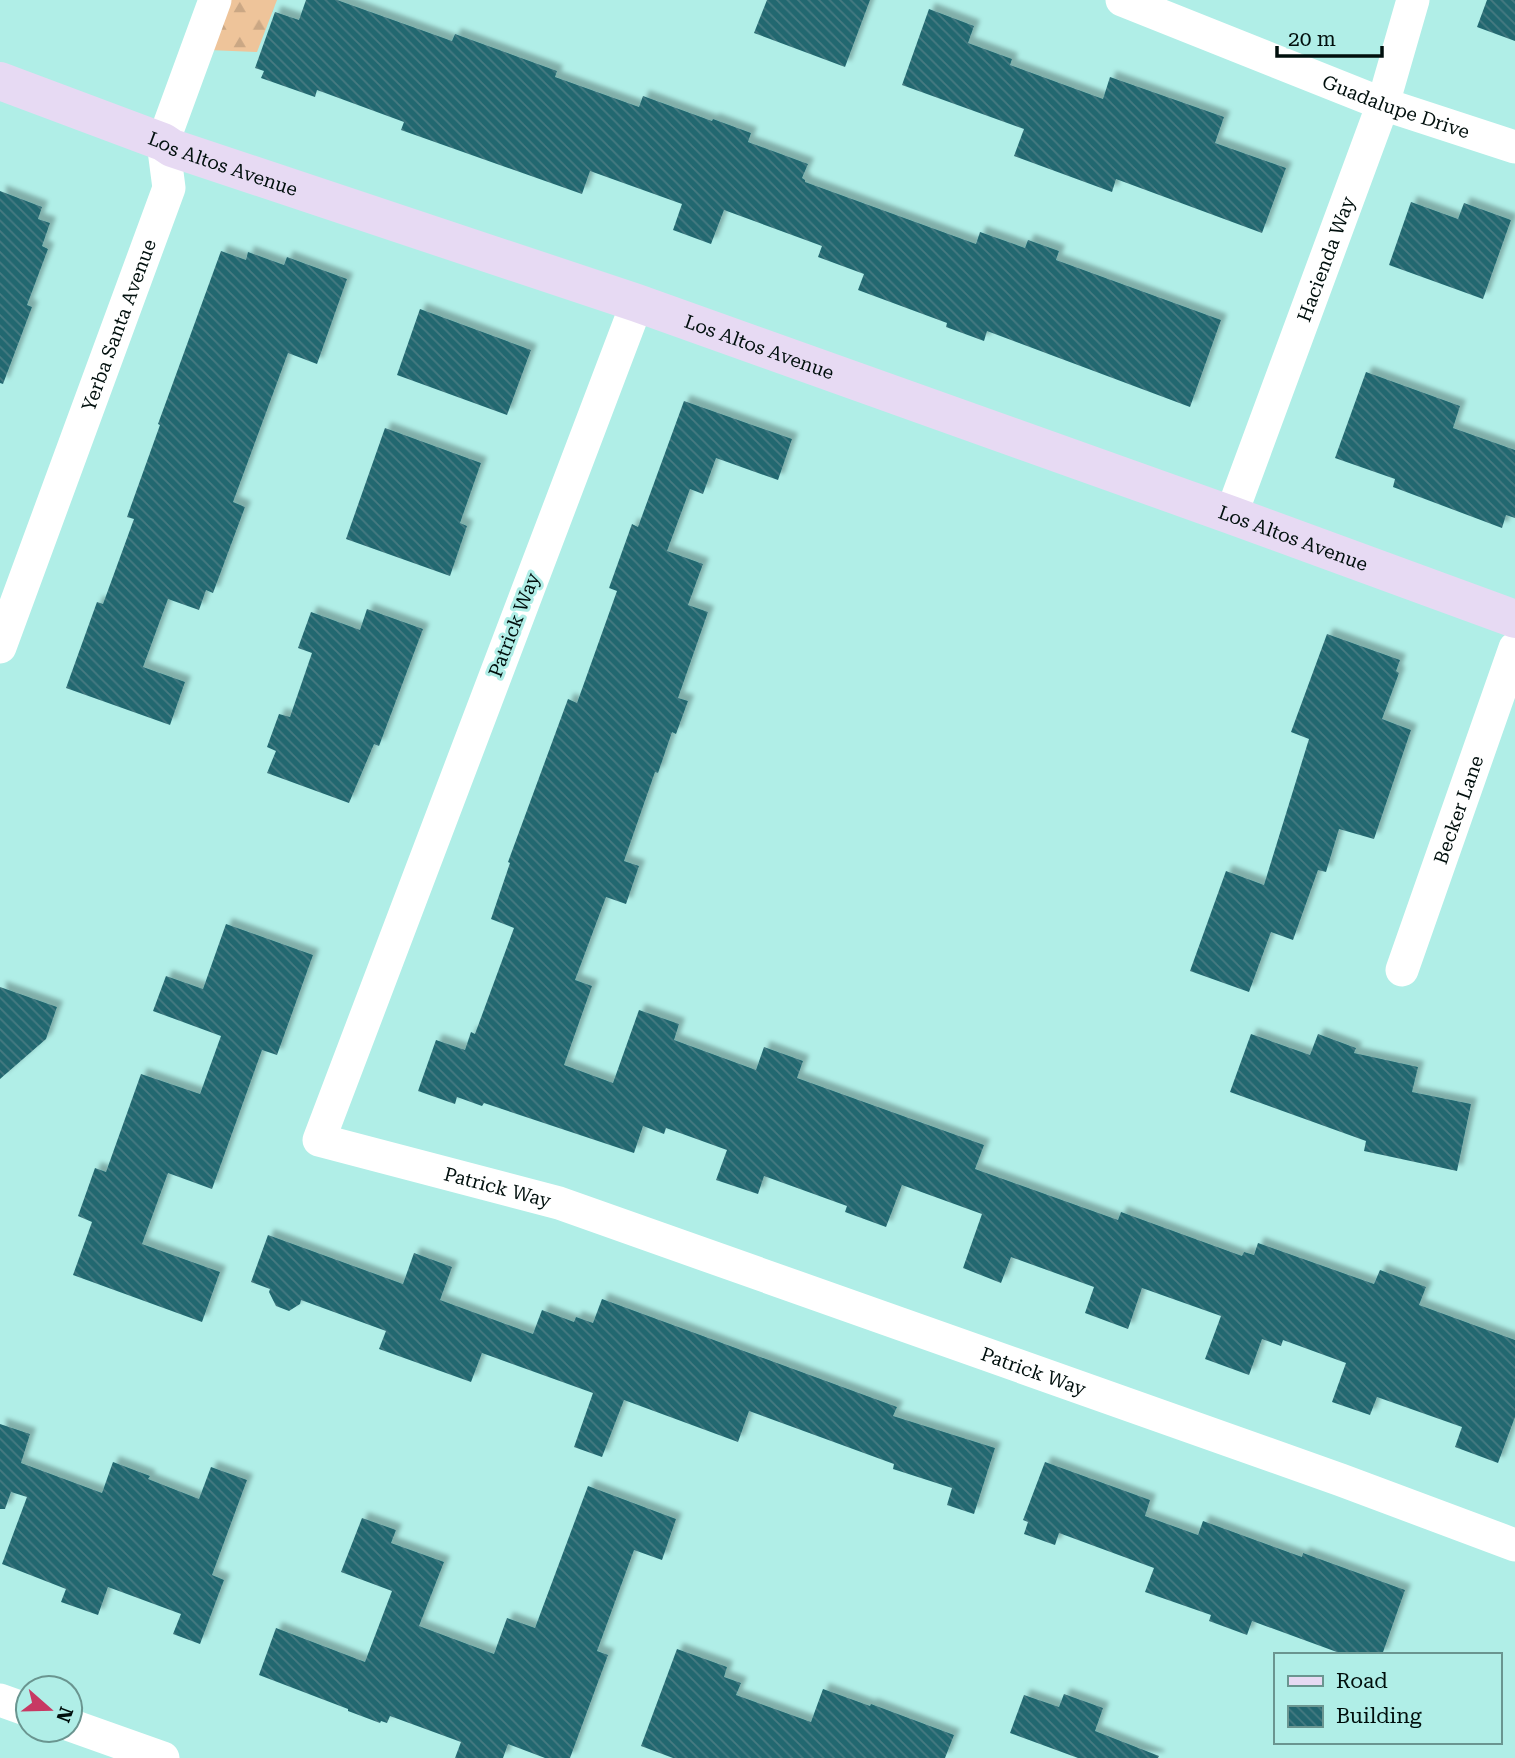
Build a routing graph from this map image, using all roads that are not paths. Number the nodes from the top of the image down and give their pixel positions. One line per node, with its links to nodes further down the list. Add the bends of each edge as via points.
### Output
1 (215, 0): 6 (street, Yerba Santa Avenue)
2 (1122, 0): 5 (street, Guadalupe Drive)
3 (1413, 0): 5 (street, Hacienda Way)
4 (0, 81): 6 (street, Los Altos Avenue)
5 (1383, 104): 7 (street, Guadalupe Drive); 9 (street, Hacienda Way)
6 (163, 142): 8 (street, Los Altos Avenue); 11 (street, Yerba Santa Avenue, via 169,188)
7 (1515, 146)
8 (637, 303): 9 (street, Los Altos Avenue); 14 (street, Patrick Way, via 319,1140 559,1203)
9 (1231, 515): 10 (street, Los Altos Avenue)
10 (1515, 619)
11 (0, 646)
12 (1515, 648): 13 (street, Becker Lane)
13 (1402, 970)
14 (1515, 1545)
15 (84, 1730): 16 (street)
16 (163, 1758)

